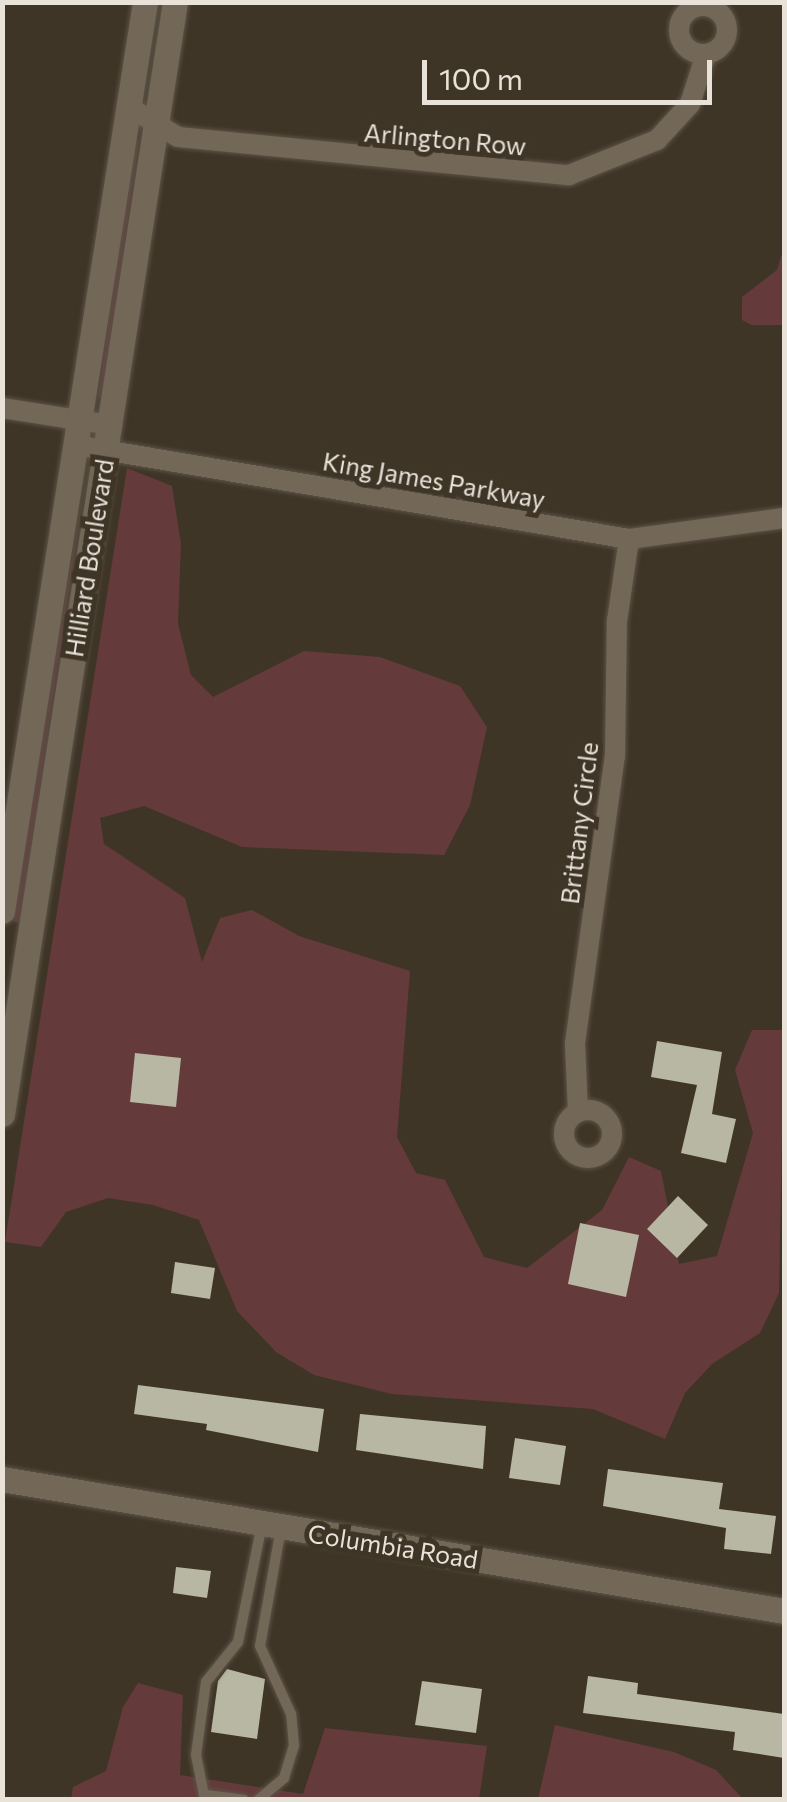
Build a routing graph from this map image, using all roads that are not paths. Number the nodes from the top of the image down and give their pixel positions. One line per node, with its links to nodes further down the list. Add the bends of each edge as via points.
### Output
1 (145, 2): 4 (main road, Hilliard Boulevard)
2 (175, 2): 5 (main road, Hilliard Boulevard)
3 (706, 54): 5 (street, Arlington Row, via 690,104 657,140 569,175 178,137)
4 (129, 107): 5 (street, Arlington Row); 7 (main road, Hilliard Boulevard)
5 (157, 122): 8 (main road, Hilliard Boulevard)
6 (2, 408): 7 (street, King James Parkway)
7 (77, 433): 8 (street, King James Parkway); 11 (main road, Hilliard Boulevard)
8 (108, 438): 10 (street, King James Parkway); 13 (main road, Hilliard Boulevard)
9 (784, 518): 10 (street, King James Parkway)
10 (629, 539): 12 (street, Brittany Circle, via 618,620 615,756 574,1043)
11 (2, 910)
12 (578, 1112)
13 (2, 1114)
14 (2, 1479): 15 (main road, Columbia Road)
15 (272, 1526): 16 (main road, Columbia Road); 17 (lane); 18 (lane)
16 (784, 1611)
17 (238, 1642): 18 (lane); 19 (lane, via 206,1682 196,1755)
18 (260, 1646): 21 (lane, via 291,1714 294,1746 284,1778)
19 (205, 1797): 20 (lane)
20 (244, 1800)
21 (258, 1800)

